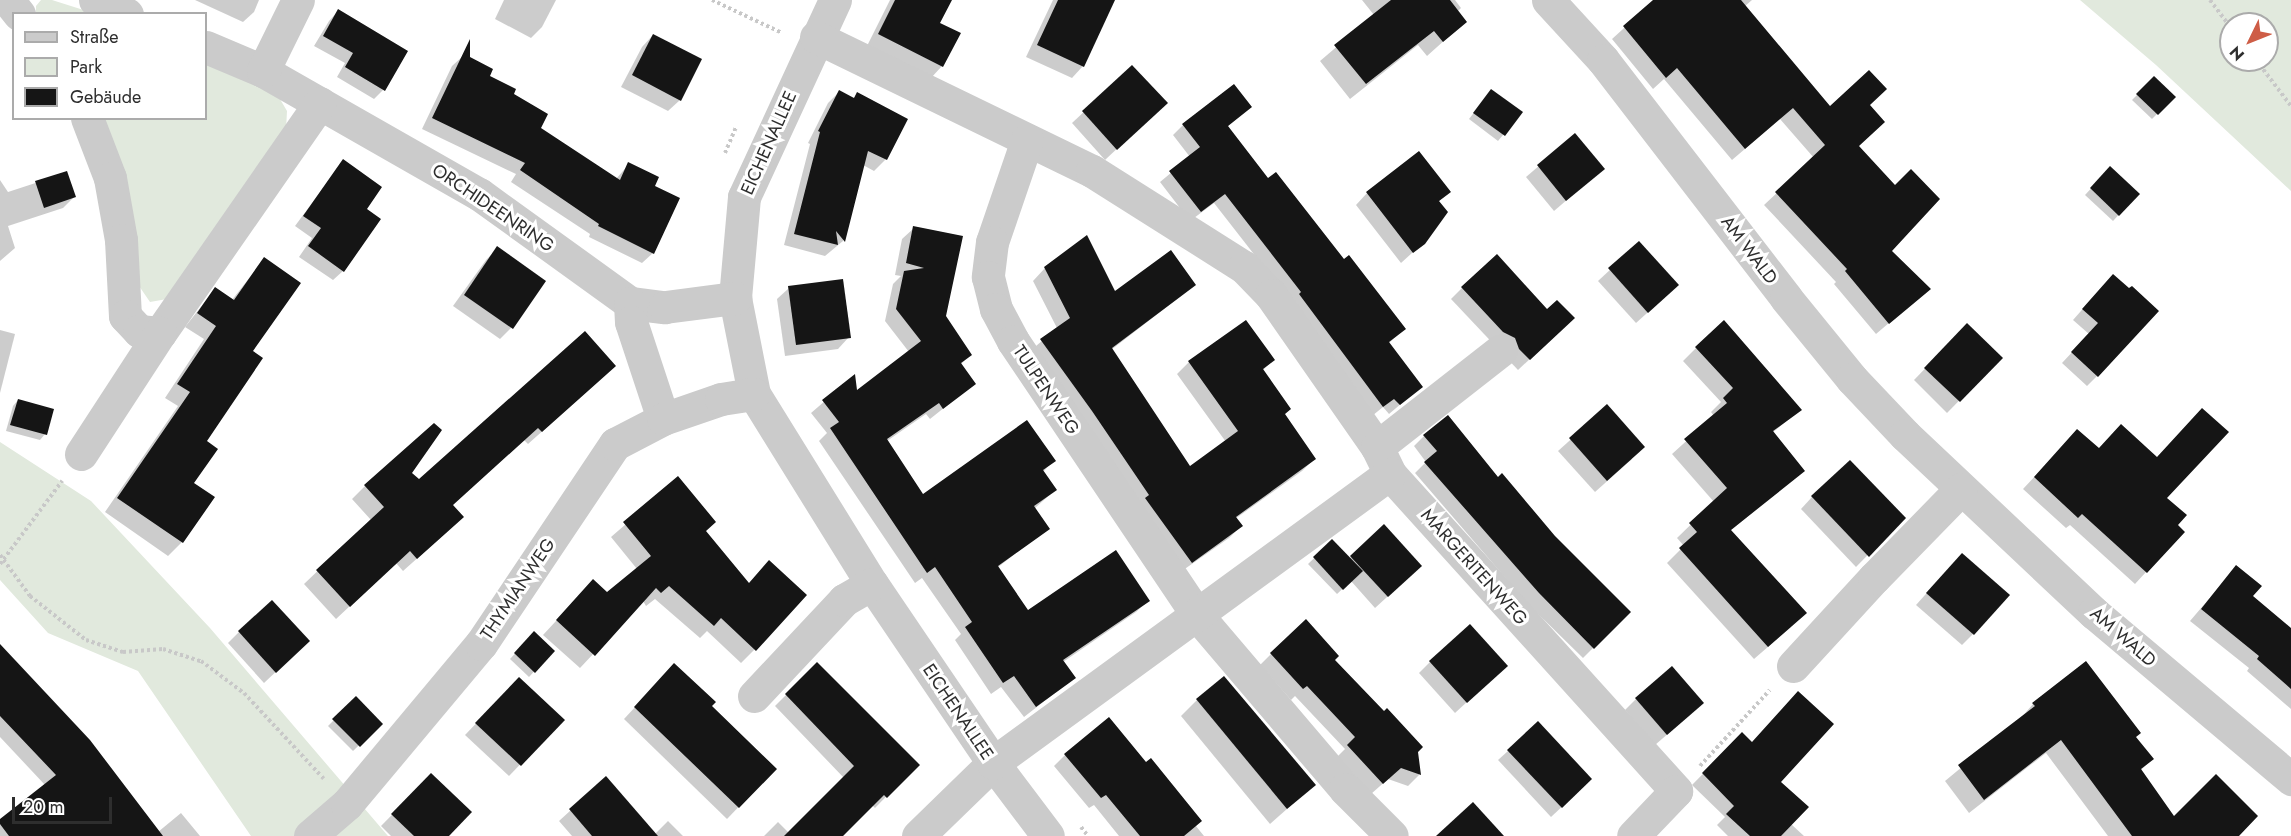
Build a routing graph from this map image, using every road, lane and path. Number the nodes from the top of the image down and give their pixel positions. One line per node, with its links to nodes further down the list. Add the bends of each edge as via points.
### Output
1 (8, 0): 7 (street)
2 (95, 0): 8 (street)
3 (298, 0): 11 (street)
4 (712, 0): 9 (path, via 780,33)
5 (835, 0): 9 (street, EICHENALLEE)
6 (1548, 0): 25 (street, AM WALD, via 1603,60 1852,379)
7 (17, 12)
8 (122, 12)
9 (816, 38): 16 (street); 17 (street, EICHENALLEE, via 744,198)
10 (207, 47): 11 (street, ORCHIDEENRING)
11 (263, 71): 13 (street, ORCHIDEENRING)
12 (2265, 72): 14 (path)
13 (320, 103): 18 (street, ORCHIDEENRING, via 479,194); 19 (street)
14 (2291, 106)
15 (88, 120): 19 (street, via 110,178 121,240 125,316 139,331)
16 (1027, 140): 24 (street, via 1092,171 1244,267 1271,295); 29 (street, TULPENWEG, via 992,242 988,277 996,309 1013,341)
17 (735, 298): 18 (street, ORCHIDEENRING, via 665,307); 21 (street, EICHENALLEE)
18 (630, 303): 22 (street, via 631,322)
19 (160, 333): 23 (street)
20 (1501, 350): 24 (street)
21 (754, 393): 22 (street, THYMIANWEG, via 721,399); 28 (street, EICHENALLEE)
22 (663, 420): 35 (street, THYMIANWEG, via 615,444 481,644)
23 (81, 454): 27 (path)
24 (1383, 460): 29 (street); 34 (street, MARGERITENWEG)
25 (1961, 489): 30 (street); 33 (street, AM WALD, via 2094,613)
26 (0, 555): 27 (path)
27 (2, 563): 35 (path, via 30,596 86,640 123,652 163,649 201,662 244,693)
28 (872, 584): 31 (street, via 844,600); 32 (street, EICHENALLEE)
29 (1197, 615): 32 (street); 40 (street, via 1345,789)
30 (1793, 666): 34 (path)
31 (754, 696)
32 (993, 763): 36 (street, EICHENALLEE); 38 (street)
33 (2291, 779)
34 (1676, 791): 41 (street)
35 (347, 804): 37 (street, THYMIANWEG)
36 (1061, 827): 39 (path)
37 (310, 836)
38 (918, 836)
39 (1088, 836)
40 (1392, 836)
41 (1633, 836)

